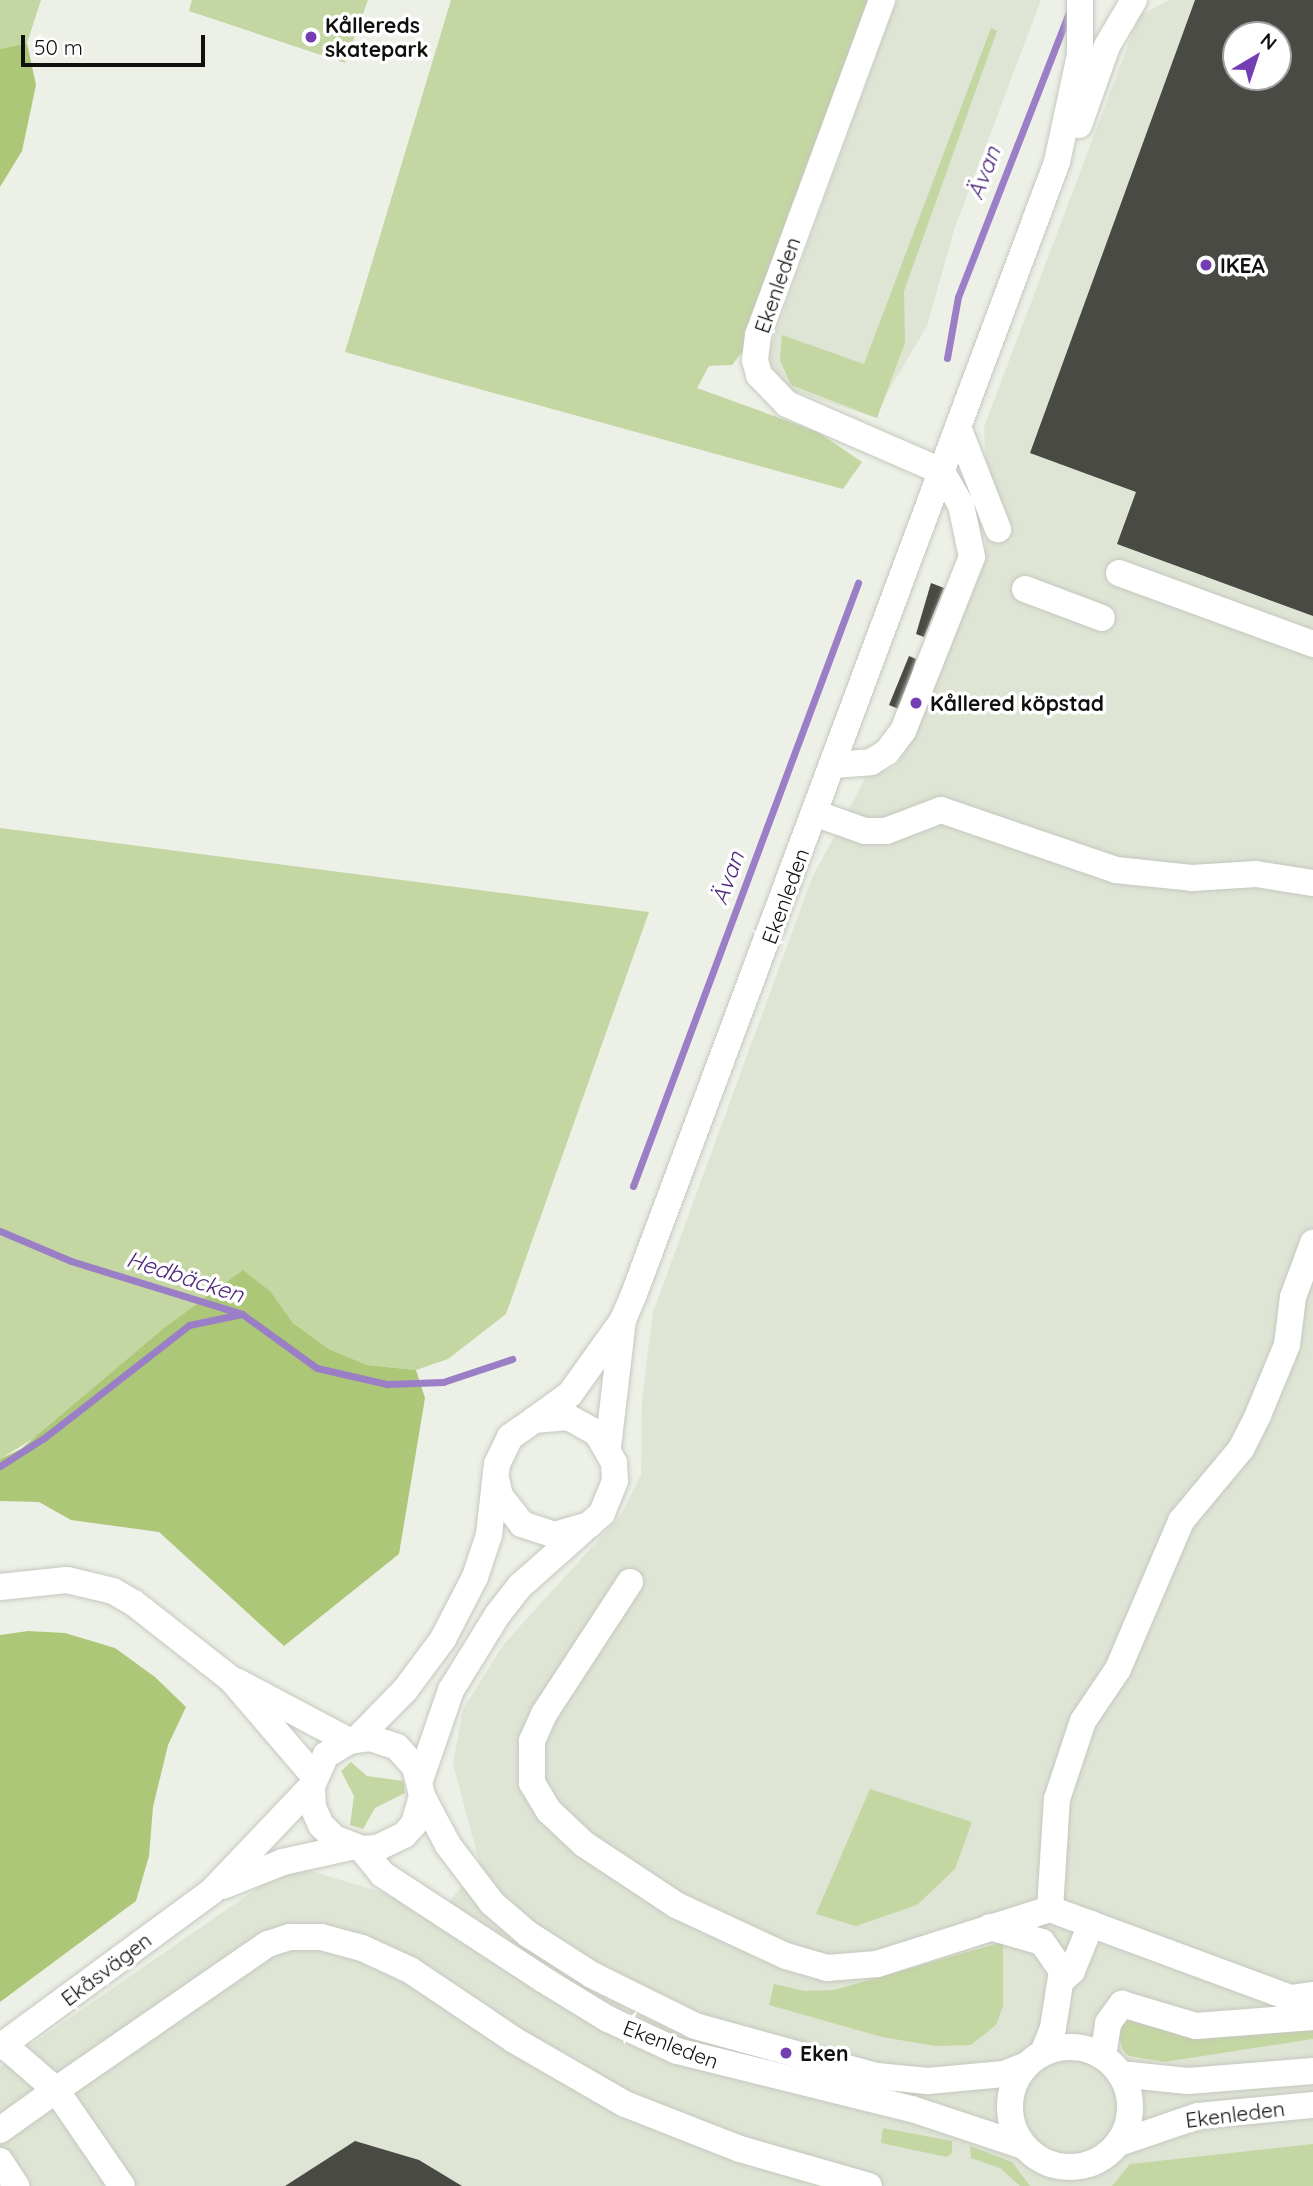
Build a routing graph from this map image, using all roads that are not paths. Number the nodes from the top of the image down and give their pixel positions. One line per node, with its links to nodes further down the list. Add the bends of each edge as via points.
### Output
1 (881, 0): 6 (street, Ekenleden, via 758,335 755,360 768,388 787,404)
2 (1080, 0): 4 (street, Ekenleden, via 1080,55)
3 (1134, 0): 4 (street, Ekenleden, via 1107,46 1081,121)
4 (1057, 162): 5 (street, Ekenleden)
5 (958, 427): 6 (street, Ekenleden); 7 (street)
6 (941, 471): 12 (street, Ekenleden); 12 (street, via 961,505 972,557 903,731 887,752 871,762)
7 (998, 529)
8 (1119, 573): 11 (street)
9 (1025, 589): 10 (street)
10 (1102, 618)
11 (1313, 644)
12 (832, 765): 13 (street, Ekenleden)
13 (814, 813): 14 (street, via 865,831 886,831 941,810 1116,870 1192,878 1256,874); 16 (street, Ekenleden)
14 (1313, 883)
15 (1313, 1243): 29 (street, via 1293,1297 1287,1346 1247,1438 1203,1499 1181,1521 1118,1669 1083,1721 1057,1799)
16 (623, 1320): 17 (street, Ekenleden, via 570,1394); 18 (street, Ekenleden)
17 (534, 1420): 18 (street, via 551,1416 584,1423); 19 (street, via 521,1427 502,1450)
18 (608, 1447): 20 (street, via 615,1481 611,1498)
19 (496, 1479): 20 (street, via 505,1504 522,1524 555,1535); 24 (street, via 489,1535 443,1639 405,1690)
20 (589, 1525): 26 (street, via 520,1586 498,1614 451,1690)
21 (630, 1582): 31 (street, via 544,1714 532,1741 532,1783 548,1811 584,1844 676,1905 786,1956 827,1968 877,1964)
22 (0, 1587): 23 (street, via 67,1580 113,1591 160,1621)
23 (231, 1679): 24 (street, Ekenleden); 25 (street)
24 (353, 1740): 25 (street, via 326,1755); 26 (street, Ekenleden, via 370,1738 397,1747)
25 (313, 1781): 27 (street, Ekenleden, via 313,1807 321,1825); 28 (street, Ekåsvägen)
26 (421, 1788): 27 (street, via 417,1817 404,1835 377,1848); 36 (street, Ekenleden, via 466,1873 528,1934 592,1975 695,2025 877,2076 928,2081 1004,2074)
27 (356, 1848): 28 (street, Ekåsvägen, via 283,1862); 43 (street, Ekenleden, via 383,1874 544,1980 608,2019 677,2051 912,2109)
28 (212, 1891): 35 (street, Ekåsvägen)
29 (1051, 1909): 30 (street); 31 (street)
30 (1091, 1924): 32 (street, via 1072,1971); 33 (street, via 1291,1998)
31 (990, 1927): 32 (street, via 1042,1942 1057,1961)
32 (1063, 1979): 36 (street, via 1053,2028)
33 (1313, 1995)
34 (1313, 2018): 37 (street, via 1196,2026 1122,2004 1108,2023)
35 (2, 2046): 39 (street)
36 (1034, 2059): 37 (street, via 1073,2047); 43 (street, via 1014,2084 1010,2106 1013,2127)
37 (1112, 2065): 38 (street, Ekenleden, via 1188,2081); 42 (street, via 1131,2105)
38 (1313, 2071)
39 (56, 2090): 41 (street); 46 (street); 47 (street, via 268,1944 321,1937 362,1948 410,1970 514,2040 625,2104 740,2149)
40 (1313, 2105): 42 (street, Ekenleden, via 1198,2116)
41 (0, 2130)
42 (1115, 2147): 43 (street, via 1098,2161 1073,2167 1048,2164); 49 (street)
43 (1029, 2151): 48 (street)
44 (0, 2161): 45 (street)
45 (16, 2186)
46 (122, 2186)
47 (869, 2186)
48 (1047, 2186)
49 (1099, 2186)

